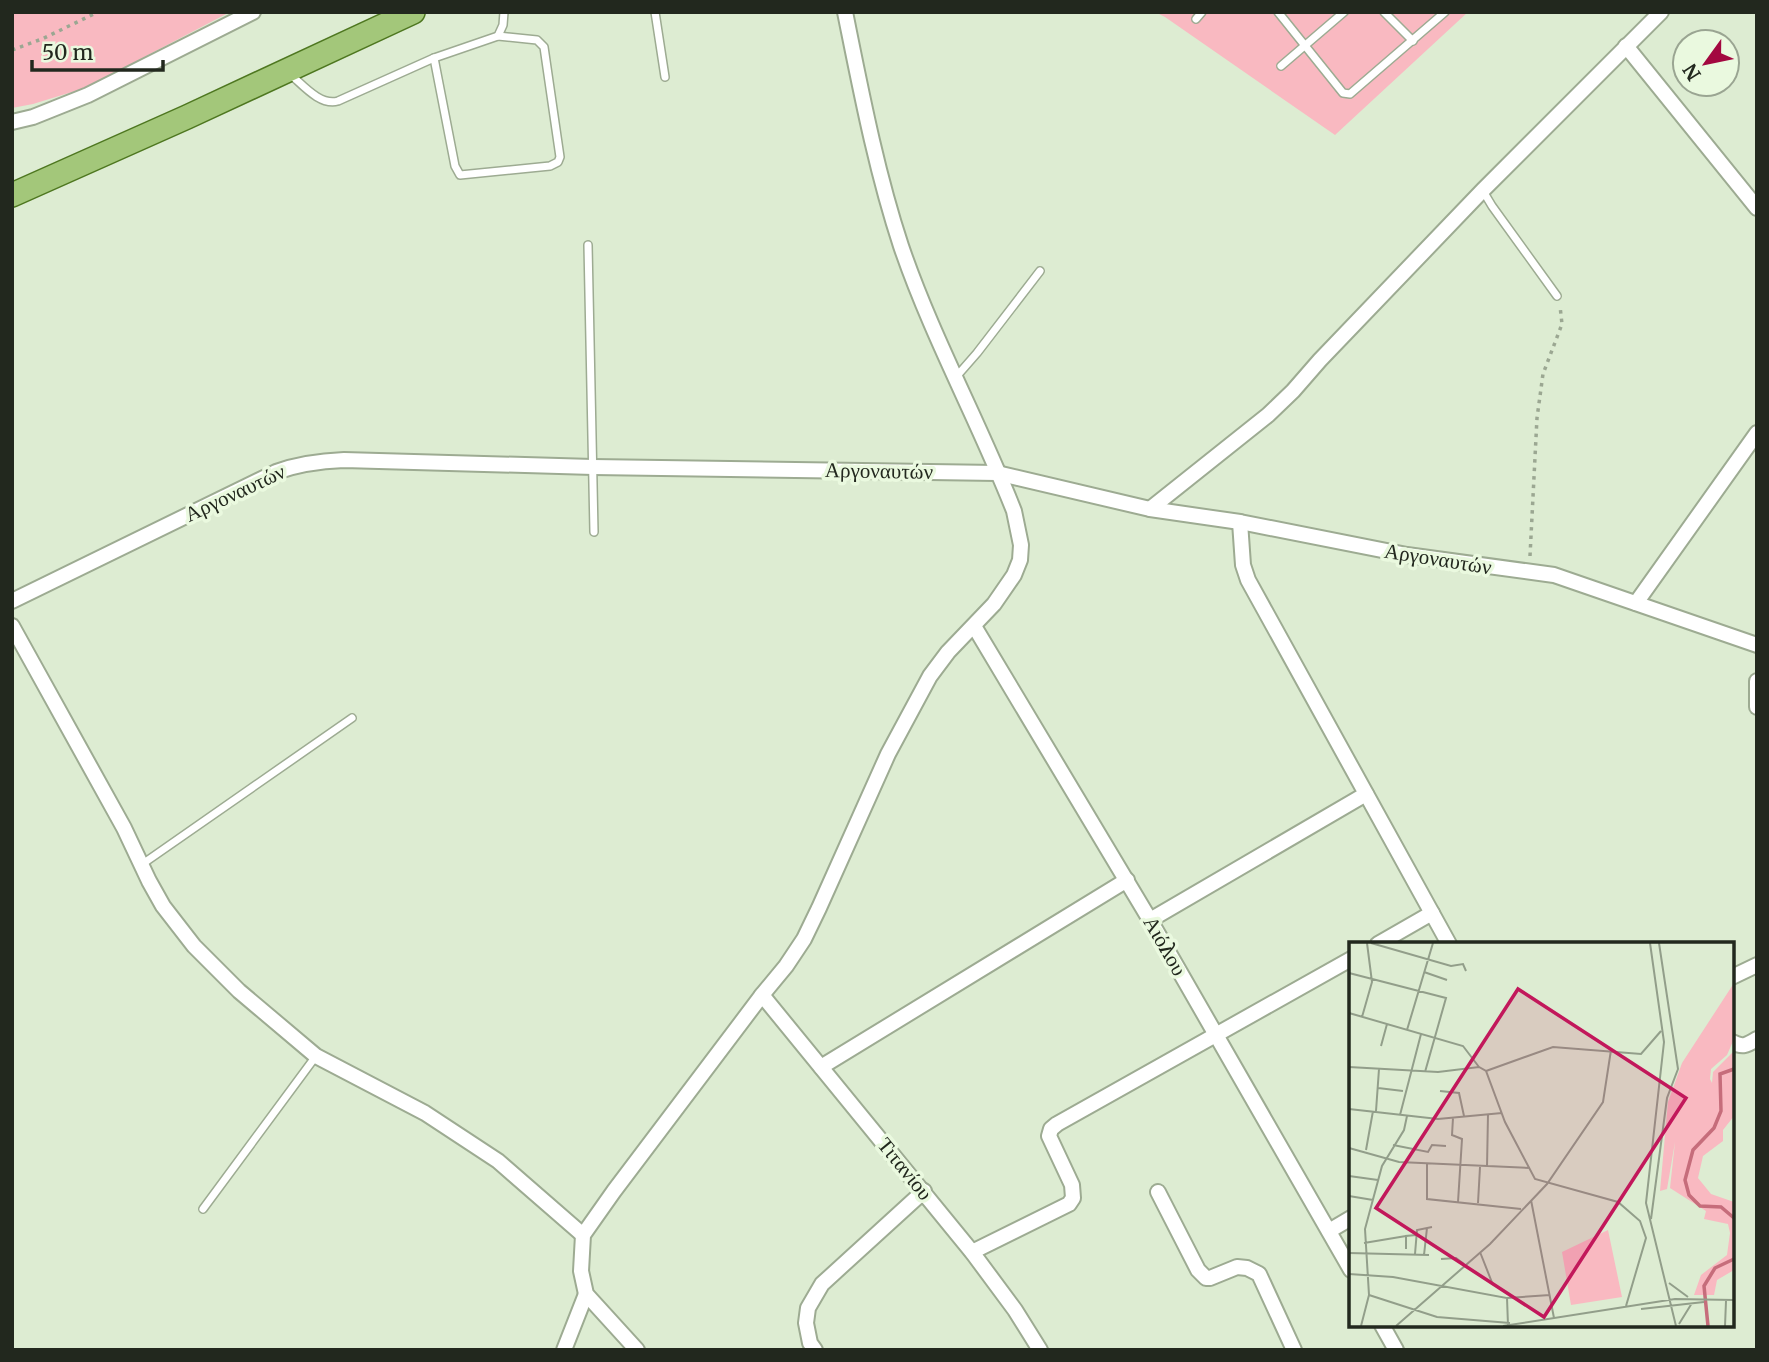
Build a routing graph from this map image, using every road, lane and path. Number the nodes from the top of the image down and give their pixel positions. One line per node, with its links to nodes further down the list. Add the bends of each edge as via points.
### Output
1 (97, 12): 18 (path)
2 (253, 12): 23 (street, via 88,95)
3 (413, 12): 21 (main road)
4 (504, 12): 14 (lane)
5 (654, 12): 22 (lane)
6 (845, 12): 30 (street, via 889,206)
7 (1202, 12): 13 (lane)
8 (1278, 12): 16 (lane)
9 (1344, 12): 16 (lane)
10 (1384, 12): 15 (lane)
11 (1445, 12): 15 (lane)
12 (1661, 12): 17 (street)
13 (1196, 19)
14 (498, 36): 19 (lane); 19 (lane, via 537,40 544,47 560,158 551,166 460,175)
15 (1413, 41): 16 (lane, via 1347,95)
16 (1305, 46): 20 (lane)
17 (1626, 46): 24 (street); 26 (street)
18 (12, 50)
19 (434, 58): 21 (lane, via 331,103)
20 (1281, 66)
21 (287, 71): 25 (main road)
22 (665, 77)
23 (12, 122)
24 (1483, 190): 29 (lane); 34 (street, via 1276,407)
25 (12, 195)
26 (1757, 208)
27 (588, 245): 32 (lane)
28 (1040, 271): 30 (lane)
29 (1557, 296): 37 (path, via 1562,324 1543,374 1540,396)
30 (955, 377): 33 (street)
31 (1757, 433): 39 (street)
32 (593, 467): 33 (street, Αργοναυτών); 36 (lane); 38 (street, Αργοναυτών, via 344,460 291,466)
33 (998, 473): 34 (street, Αργοναυτών); 41 (street, via 1017,522 1020,560 1009,583)
34 (1150, 509): 35 (street, Αργοναυτών)
35 (1240, 522): 37 (street, Αργοναυτών, via 1406,555); 46 (street, via 1248,580)
36 (594, 532)
37 (1530, 572): 39 (street, Αργοναυτών, via 1568,579)
38 (12, 601)
39 (1636, 603): 42 (street, Αργοναυτών)
40 (12, 626): 47 (street)
41 (974, 626): 48 (street, Αιόλου); 56 (street, via 939,663 919,693 804,939)
42 (1757, 645)
43 (1757, 681): 44 (street)
44 (1757, 707)
45 (352, 718): 47 (lane)
46 (1366, 794): 49 (street); 50 (street)
47 (141, 865): 60 (street, via 163,906 194,946)
48 (1127, 880): 50 (street, Αιόλου); 61 (street)
49 (1432, 913): 51 (street); 52 (street)
50 (1150, 920): 57 (street, Αιόλου)
51 (1381, 942)
52 (1448, 942)
53 (1349, 960): 57 (street)
54 (1757, 965): 55 (street)
55 (1734, 976)
56 (762, 995): 61 (street, Τιτανίου); 67 (street)
57 (1217, 1035): 66 (street, Αιόλου); 68 (street, via 1053,1127 1049,1136 1072,1185 1073,1198)
58 (1757, 1039): 59 (street, via 1745,1046)
59 (1734, 1043)
60 (316, 1056): 64 (lane); 67 (street, via 425,1113 498,1161)
61 (821, 1067): 62 (street, Τιτανίου)
62 (924, 1191): 68 (street, Τιτανίου); 74 (street, via 822,1284 808,1308 806,1323)
63 (1158, 1192): 76 (street, via 1202,1276 1210,1278 1237,1267 1259,1274)
64 (203, 1209)
65 (1349, 1219): 66 (street)
66 (1329, 1231): 69 (street, Αιόλου)
67 (583, 1235): 70 (street)
68 (972, 1252): 75 (street, Τιτανίου)
69 (1349, 1266)
70 (586, 1294): 72 (street); 73 (street)
71 (1383, 1327): 77 (street)
72 (564, 1350)
73 (637, 1350)
74 (815, 1350)
75 (1040, 1350)
76 (1294, 1350)
77 (1396, 1350)

